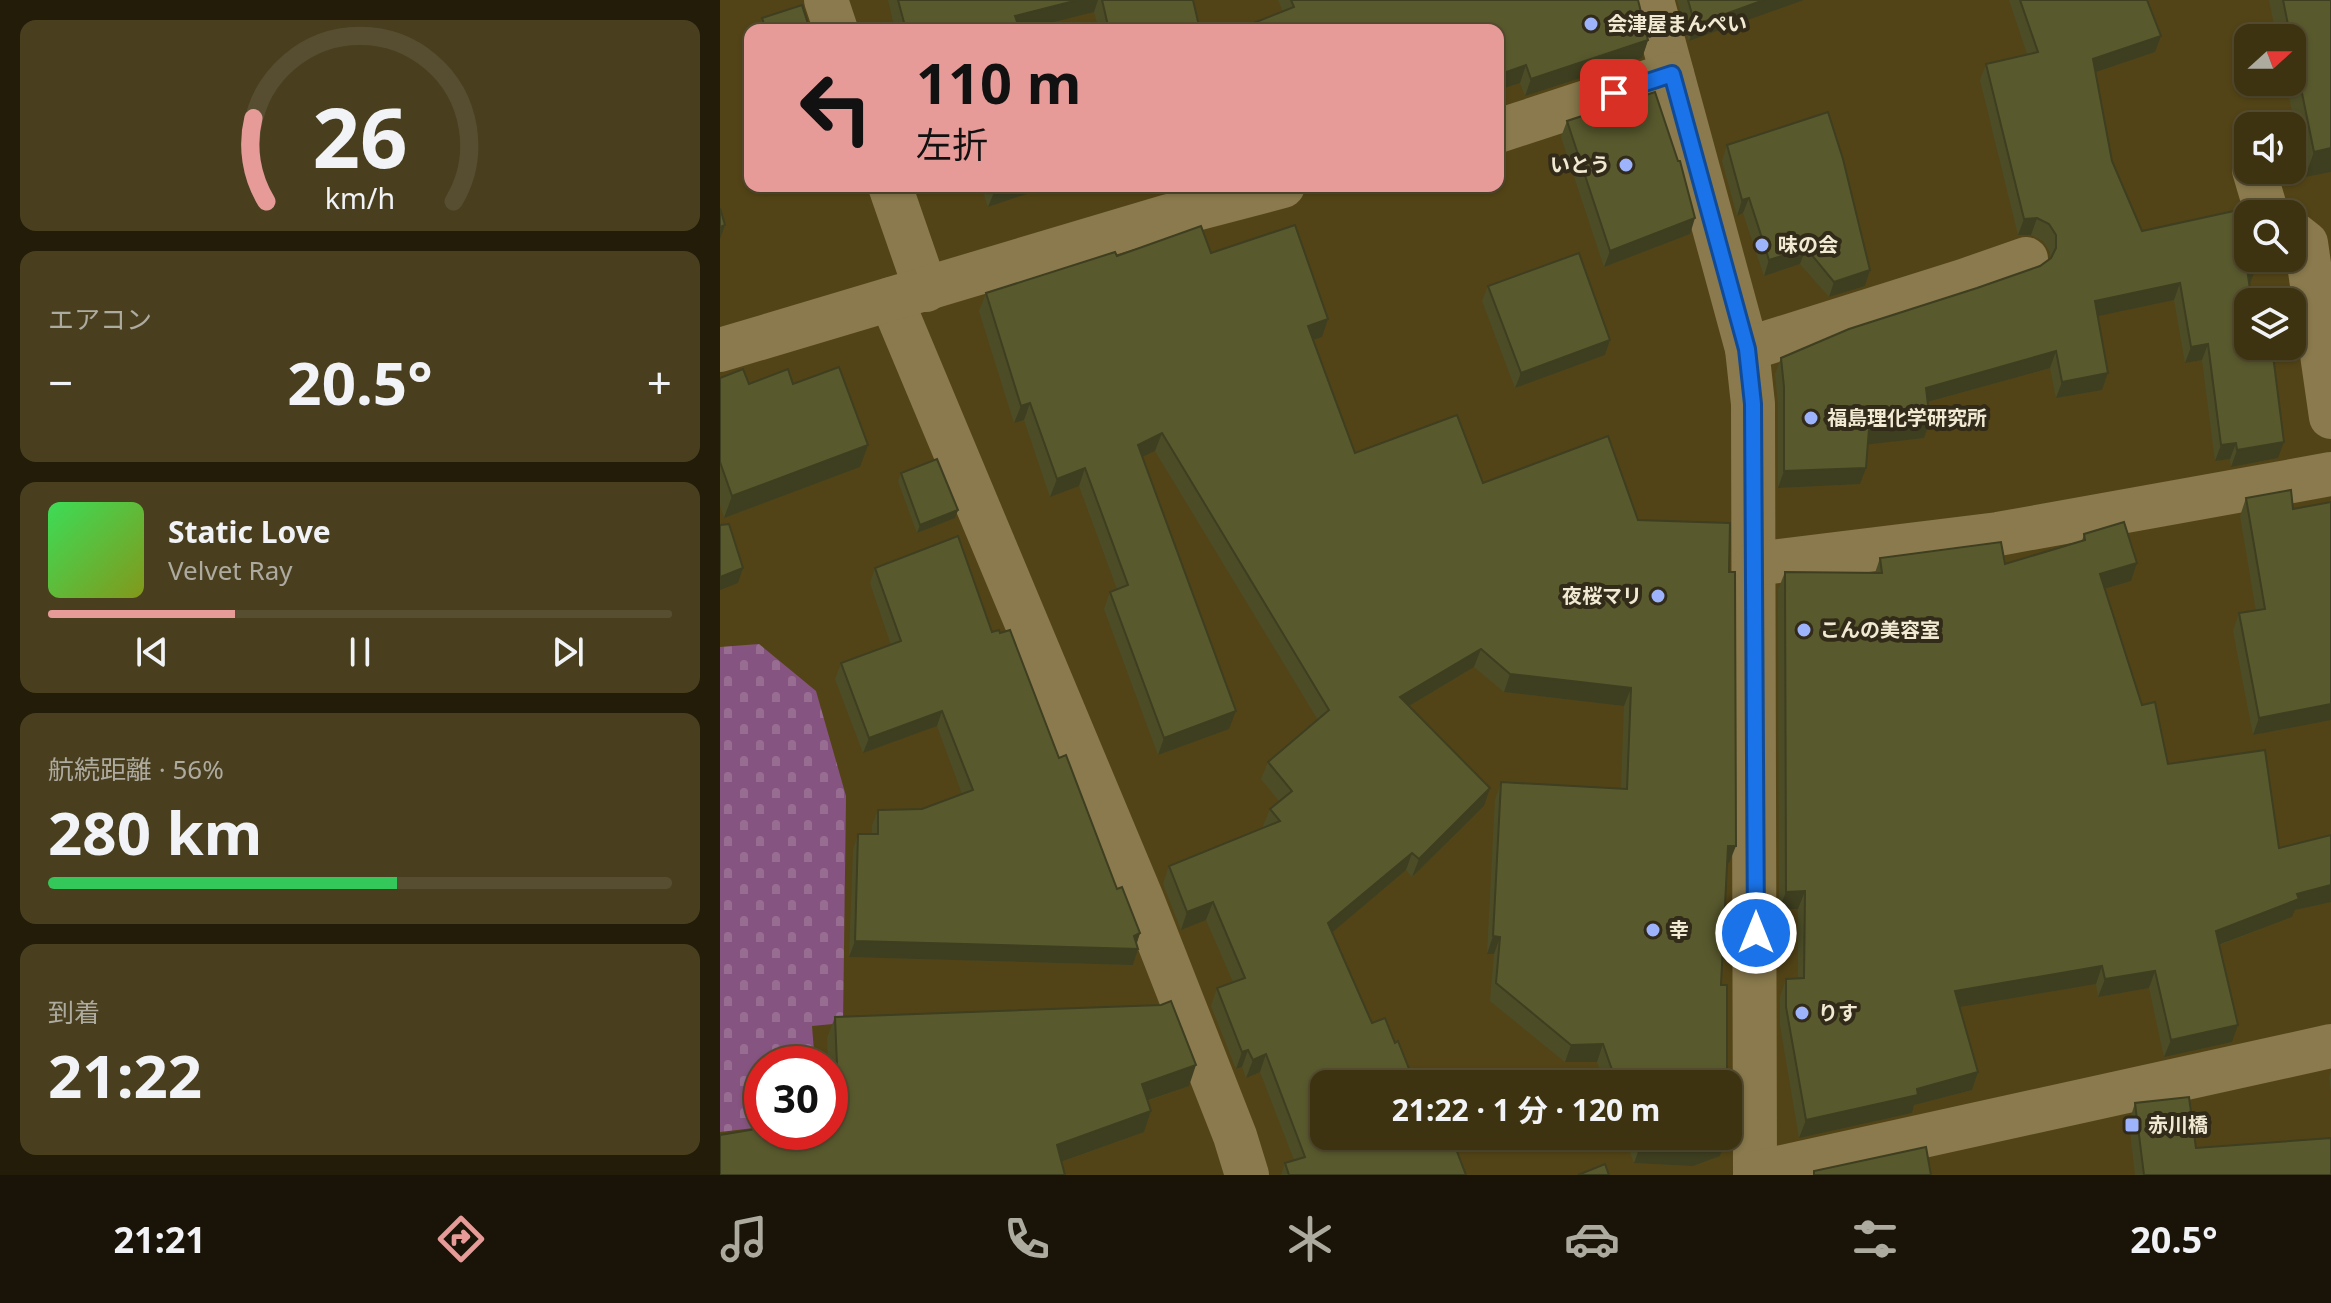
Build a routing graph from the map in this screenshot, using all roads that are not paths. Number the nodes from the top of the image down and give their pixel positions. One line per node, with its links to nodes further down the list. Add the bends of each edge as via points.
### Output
1 (826, 0): 3 (street)
2 (1652, 0): 4 (street)
3 (834, 24)
4 (1672, 74): 5 (street); 11 (street)
5 (1504, 129)
6 (891, 192): 10 (street)
7 (1260, 192): 10 (street)
8 (2306, 243): 13 (street)
9 (2026, 259): 11 (street)
10 (908, 294): 12 (street); 18 (street)
11 (1747, 349): 15 (street)
12 (720, 350)
13 (2331, 417)
14 (2331, 474): 15 (street, via 1998,534)
15 (1755, 564): 17 (street)
16 (2331, 1046): 17 (street)
17 (1755, 1174)
18 (1247, 1175)

